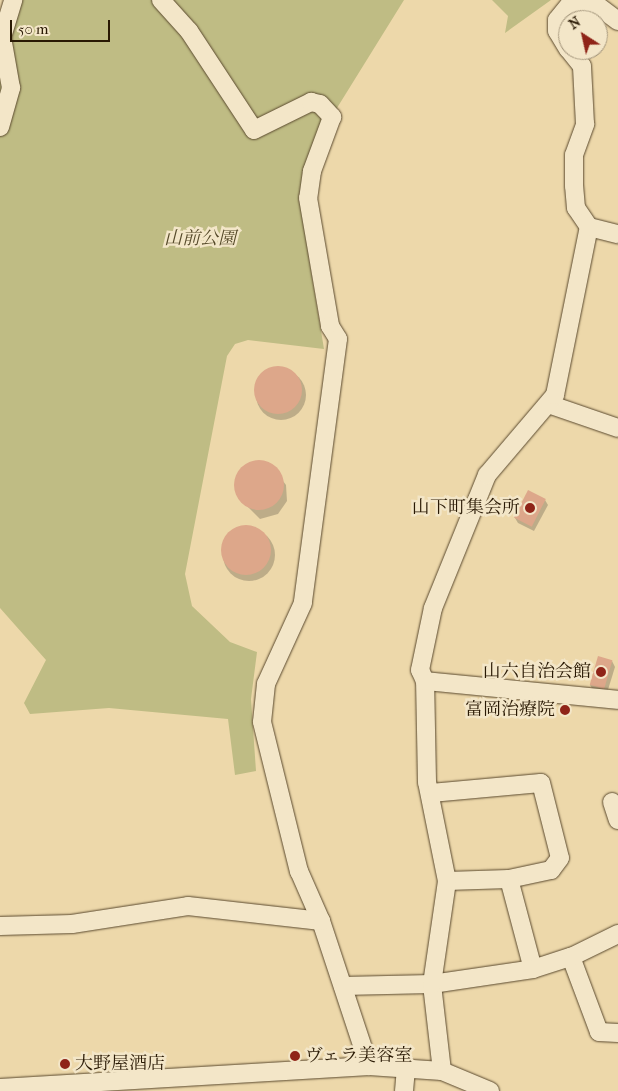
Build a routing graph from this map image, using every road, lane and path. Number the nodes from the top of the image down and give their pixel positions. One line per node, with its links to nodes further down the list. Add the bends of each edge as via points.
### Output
1 (13, 0): 8 (street, via 2,37 10,88)
2 (161, 0): 20 (street, via 189,31 254,130 311,102 320,104 332,117 312,171 308,198 330,326 338,339 303,603 268,677 262,722 299,871)
3 (565, 10): 4 (street, via 570,4 598,6)
4 (603, 10)
5 (558, 18): 6 (street)
6 (558, 32)
7 (577, 60): 9 (street, via 582,66 585,124 574,155 574,186 576,208)
8 (0, 127)
9 (589, 227): 10 (street); 11 (street)
10 (618, 234)
11 (551, 405): 12 (street); 13 (street, via 500,454 474,502 433,608 420,670)
12 (618, 428)
13 (425, 681): 14 (street); 15 (street, via 427,782)
14 (618, 700)
15 (431, 793): 18 (street, via 541,783 560,863 552,870); 19 (street)
16 (612, 802): 17 (street)
17 (618, 820)
18 (509, 879): 19 (street); 24 (street)
19 (447, 881): 25 (street)
20 (321, 921): 21 (street, via 188,906 72,924); 26 (street)
21 (0, 926)
22 (618, 934): 23 (street)
23 (570, 958): 24 (street); 27 (street, via 599,1032)
24 (533, 968): 25 (street)
25 (432, 984): 26 (street); 30 (street)
26 (343, 986): 28 (street)
27 (618, 1033)
28 (369, 1066): 29 (street); 32 (street)
29 (406, 1066): 30 (street); 33 (street)
30 (442, 1071): 34 (street)
31 (5, 1084): 32 (street)
32 (105, 1086)
33 (404, 1091)
34 (490, 1091)

